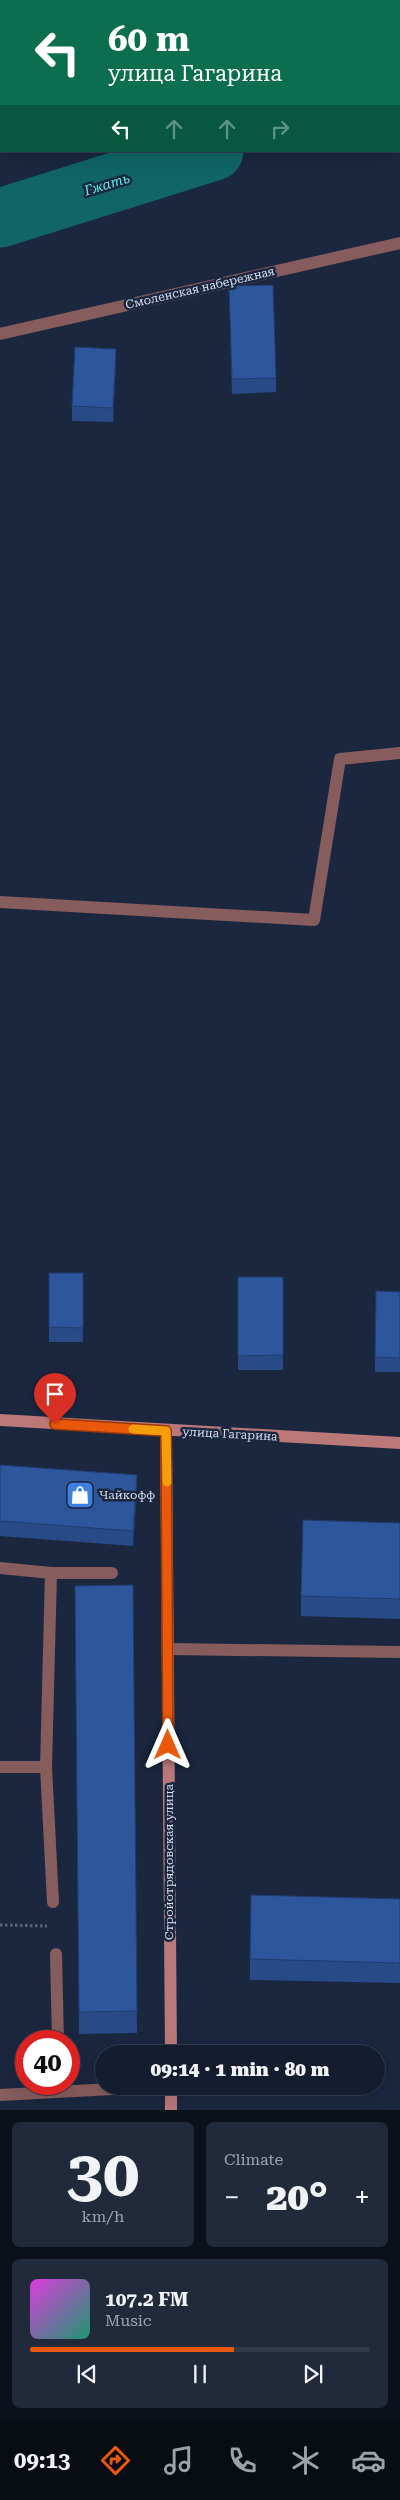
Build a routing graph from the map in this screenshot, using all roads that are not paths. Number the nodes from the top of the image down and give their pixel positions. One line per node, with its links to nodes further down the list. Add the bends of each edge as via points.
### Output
1 (400, 242): 2 (street, Смоленская набережная)
2 (0, 334)
3 (400, 753): 4 (street, via 340,759 314,920)
4 (0, 902)
5 (0, 1420): 6 (street, улица Гагарина)
6 (166, 1431): 7 (street, улица Гагарина); 11 (street, Стройотрядовская улица)
7 (400, 1443)
8 (0, 1568): 9 (street)
9 (51, 1573): 10 (street); 14 (street)
10 (112, 1573)
11 (168, 1649): 12 (street); 18 (street, Стройотрядовская улица)
12 (400, 1652)
13 (0, 1767): 14 (street)
14 (46, 1767): 15 (street)
15 (53, 1902)
16 (56, 1954): 17 (street)
17 (58, 2030)
18 (171, 2045)
19 (95, 2087): 20 (street)
20 (80, 2088)
21 (15, 2093): 22 (street)
22 (0, 2095)
23 (170, 2095): 24 (street)
24 (171, 2110)

